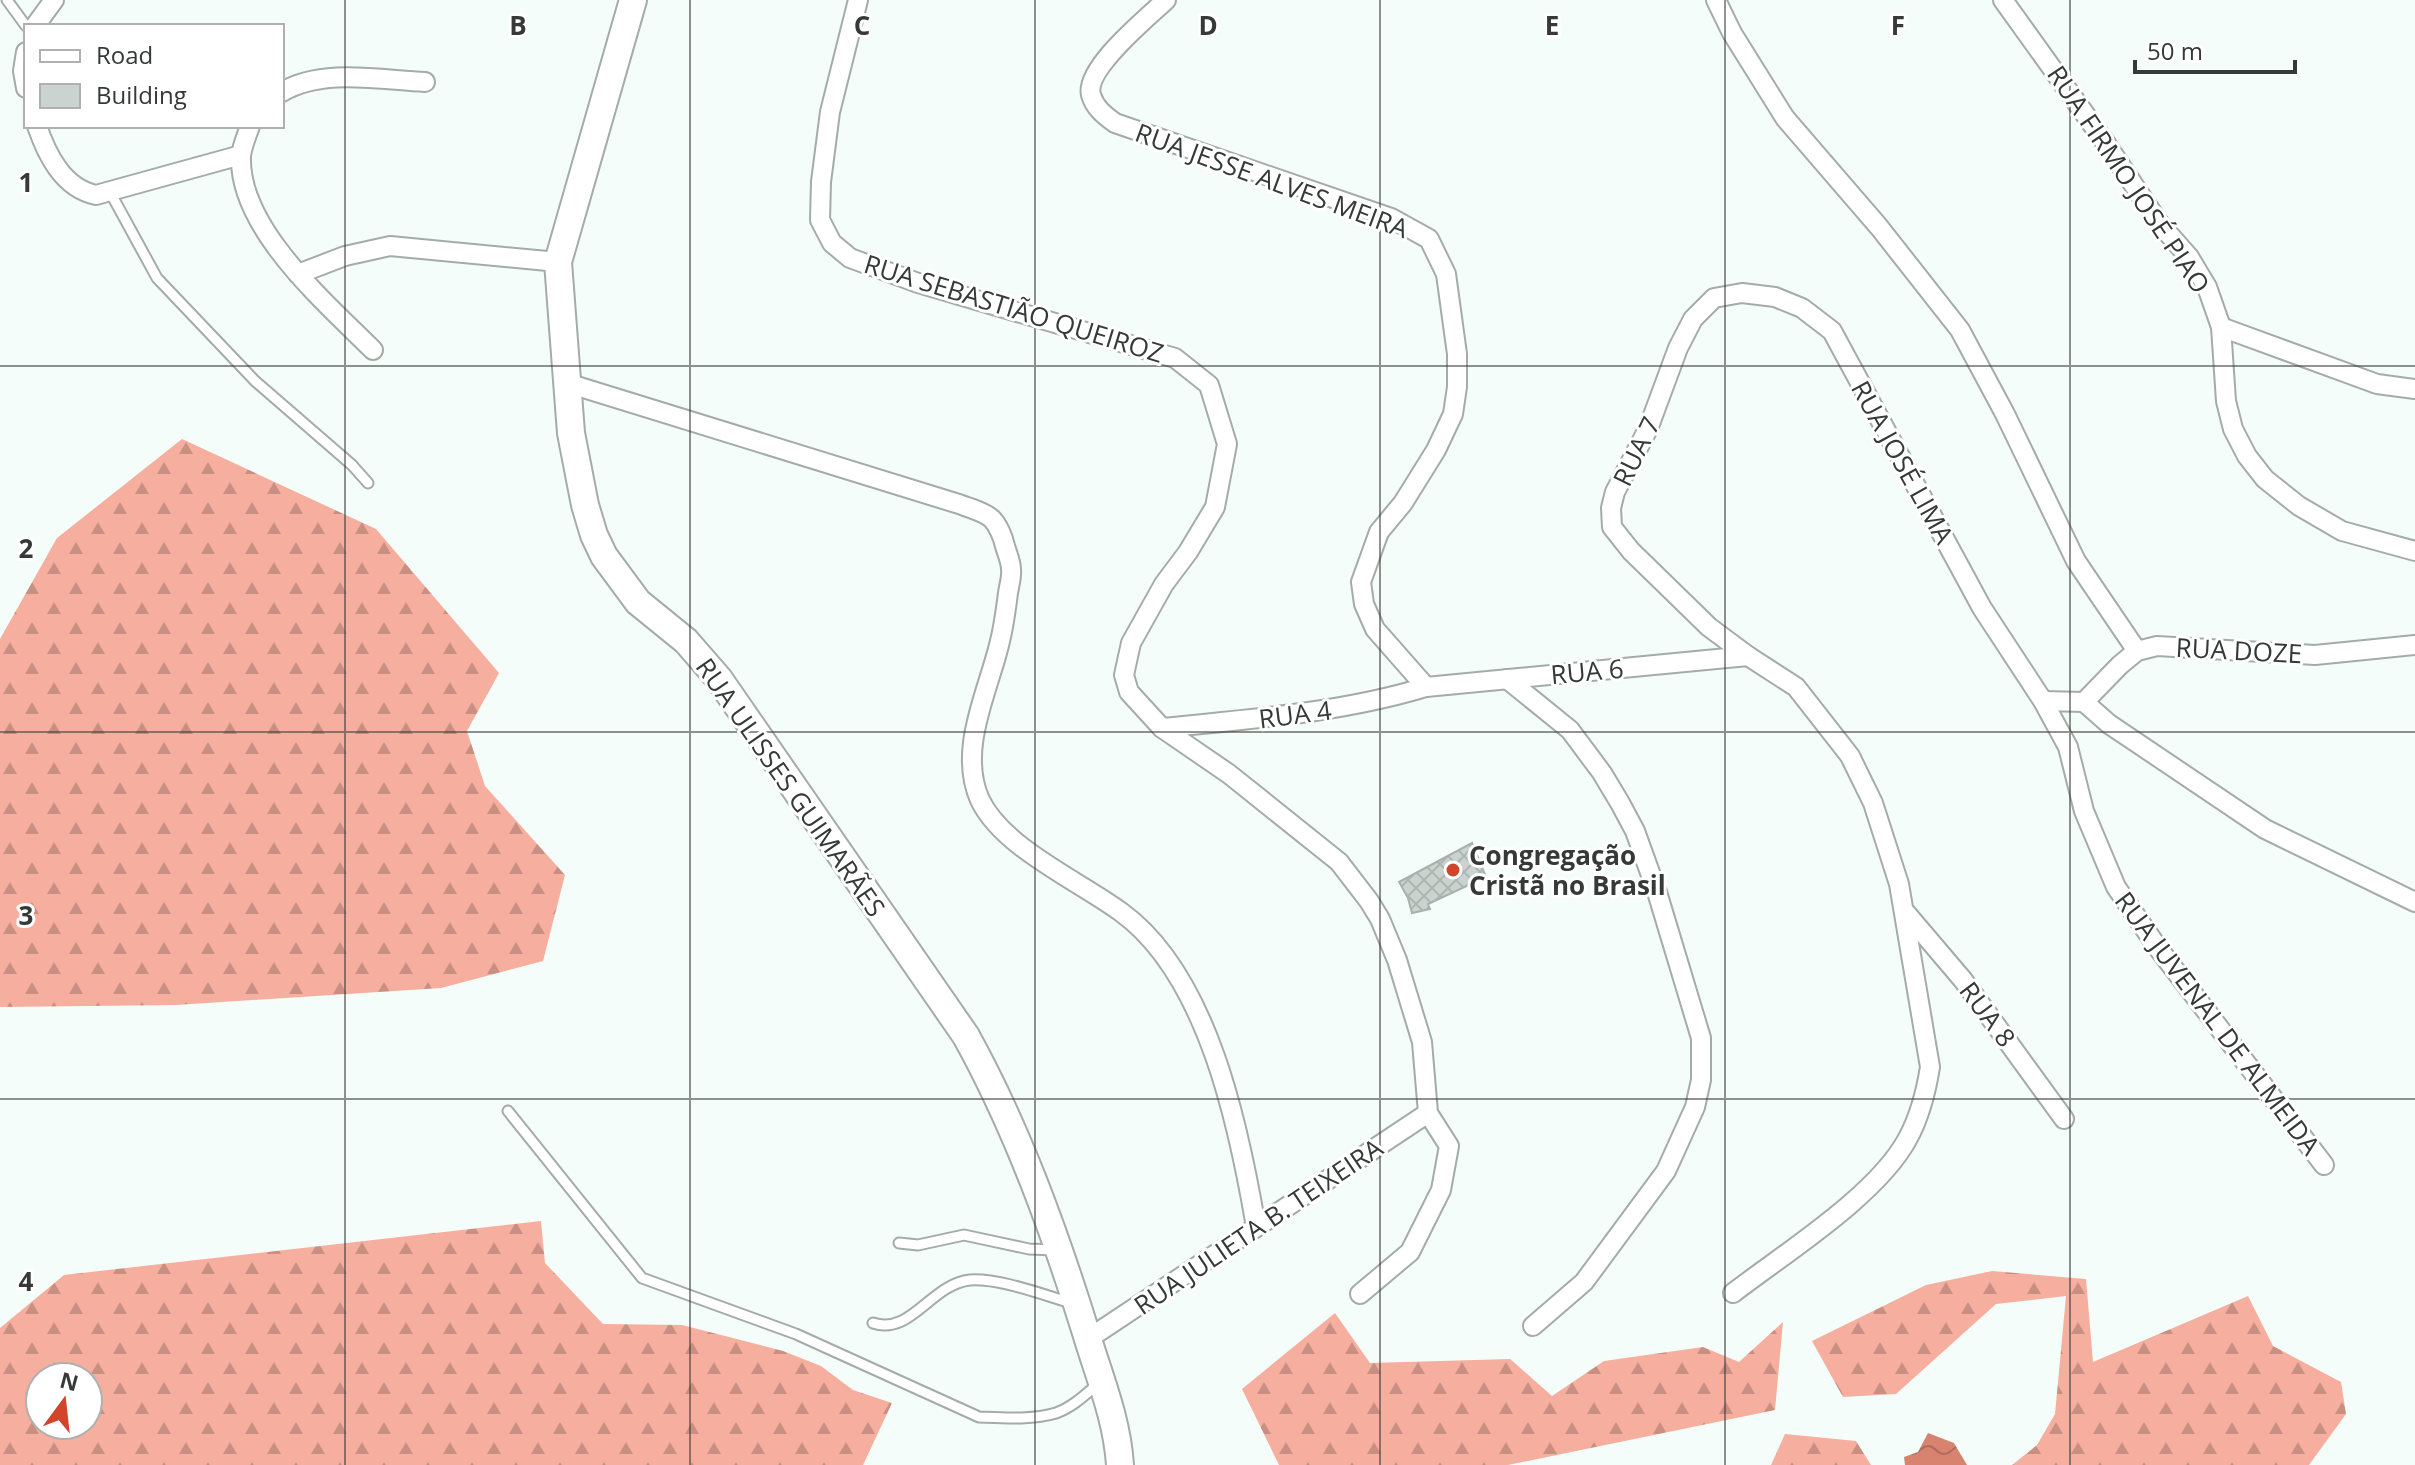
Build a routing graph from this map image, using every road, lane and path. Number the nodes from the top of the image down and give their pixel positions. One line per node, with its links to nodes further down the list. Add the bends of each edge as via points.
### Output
1 (7, 0): 8 (lane)
2 (54, 0): 9 (street)
3 (633, 0): 16 (main road, RUA ULISSES GUIMARÃES)
4 (858, 0): 32 (street, RUA SEBASTIÃO QUEIROZ, via 830,112 821,182 820,220 832,243 850,258 918,283 1175,358 1209,385 1227,444 1215,507 1131,643 1124,675 1129,692)
5 (1166, 0): 29 (street, RUA JESSE ALVES MEIRA, via 1092,78 1090,93 1099,111 1115,123 1391,218 1429,239 1446,274 1457,354 1453,414 1403,503 1379,532 1361,582 1375,629)
6 (1716, 0): 26 (street, via 1785,118 1960,330 2076,561)
7 (2003, 0): 19 (street, RUA FIRMO JOSÉ PIAO, via 2159,223 2189,257)
8 (25, 24)
9 (36, 24)
10 (425, 82): 11 (street, via 337,77)
11 (284, 91)
12 (38, 128): 15 (street, via 61,174 73,185 83,193)
13 (249, 128): 14 (street)
14 (241, 155): 15 (street); 17 (street, via 247,195)
15 (110, 192): 23 (lane, via 157,278 255,381)
16 (558, 262): 17 (street, via 390,246); 21 (main road, RUA ULISSES GUIMARÃES)
17 (298, 274): 20 (street)
18 (1714, 298): 27 (street, RUA 7, via 1693,319 1678,348 1648,429 1615,492 1612,527 1709,627); 30 (street, RUA JOSÉ LIMA, via 1742,293 1775,297 1802,308 1832,331 1982,608)
19 (2221, 327): 22 (street, via 2377,384); 24 (street, RUA FIRMO JOSÉ PIAO, via 2233,429 2265,479 2342,531)
20 (373, 350)
21 (567, 383): 39 (street, via 991,518 1004,539 1011,569 1000,643 975,734 972,775 980,800 996,825 1122,912 1174,967 1200,1018 1222,1082 1244,1156); 41 (main road, RUA ULISSES GUIMARÃES, via 579,477 604,556 638,602 686,641 719,679 966,1036 992,1084)
22 (2415, 389)
23 (368, 483)
24 (2415, 551)
25 (2415, 645): 26 (street, RUA DOZE, via 2315,655 2177,646)
26 (2137, 651): 31 (street, RUA DOZE)
27 (1748, 656): 28 (street, RUA 6); 34 (street, via 1796,687 1850,756 1887,841)
28 (1507, 679): 29 (street, RUA 6); 46 (street, via 1570,730 1620,803 1657,892 1701,1038 1695,1107 1666,1171 1584,1282)
29 (1426, 687): 32 (street, RUA 4, via 1343,708)
30 (2043, 701): 31 (street); 38 (street, RUA JUVENAL DE ALMEIDA, via 2068,747 2084,811 2116,887)
31 (2084, 702): 33 (street, via 2265,829)
32 (1162, 728): 36 (street, RUA SEBASTIÃO QUEIROZ, via 1339,862 1369,901 1397,960 1422,1042)
33 (2414, 903)
34 (1906, 913): 37 (street, RUA 8, via 1963,980); 42 (street, via 1930,1067 1908,1140 1865,1192)
35 (508, 1111): 48 (lane, via 642,1278 796,1334 979,1417 1056,1413)
36 (1428, 1113): 39 (street, RUA JULIETA B. TEIXEIRA); 43 (street, RUA SEBASTIÃO QUEIROZ, via 1449,1146 1441,1190 1410,1252)
37 (2064, 1119)
38 (2324, 1165)
39 (1256, 1227): 47 (street, RUA JULIETA B. TEIXEIRA)
40 (899, 1243): 41 (lane, via 918,1245 964,1235)
41 (1059, 1250): 44 (main road, RUA ULISSES GUIMARÃES)
42 (1733, 1293)
43 (1360, 1294)
44 (1078, 1305): 45 (lane, via 972,1280 944,1290 901,1323); 47 (main road, RUA ULISSES GUIMARÃES)
45 (873, 1323)
46 (1533, 1326)
47 (1088, 1339): 48 (main road, RUA ULISSES GUIMARÃES)
48 (1103, 1380): 49 (main road, RUA ULISSES GUIMARÃES)
49 (1120, 1465)

